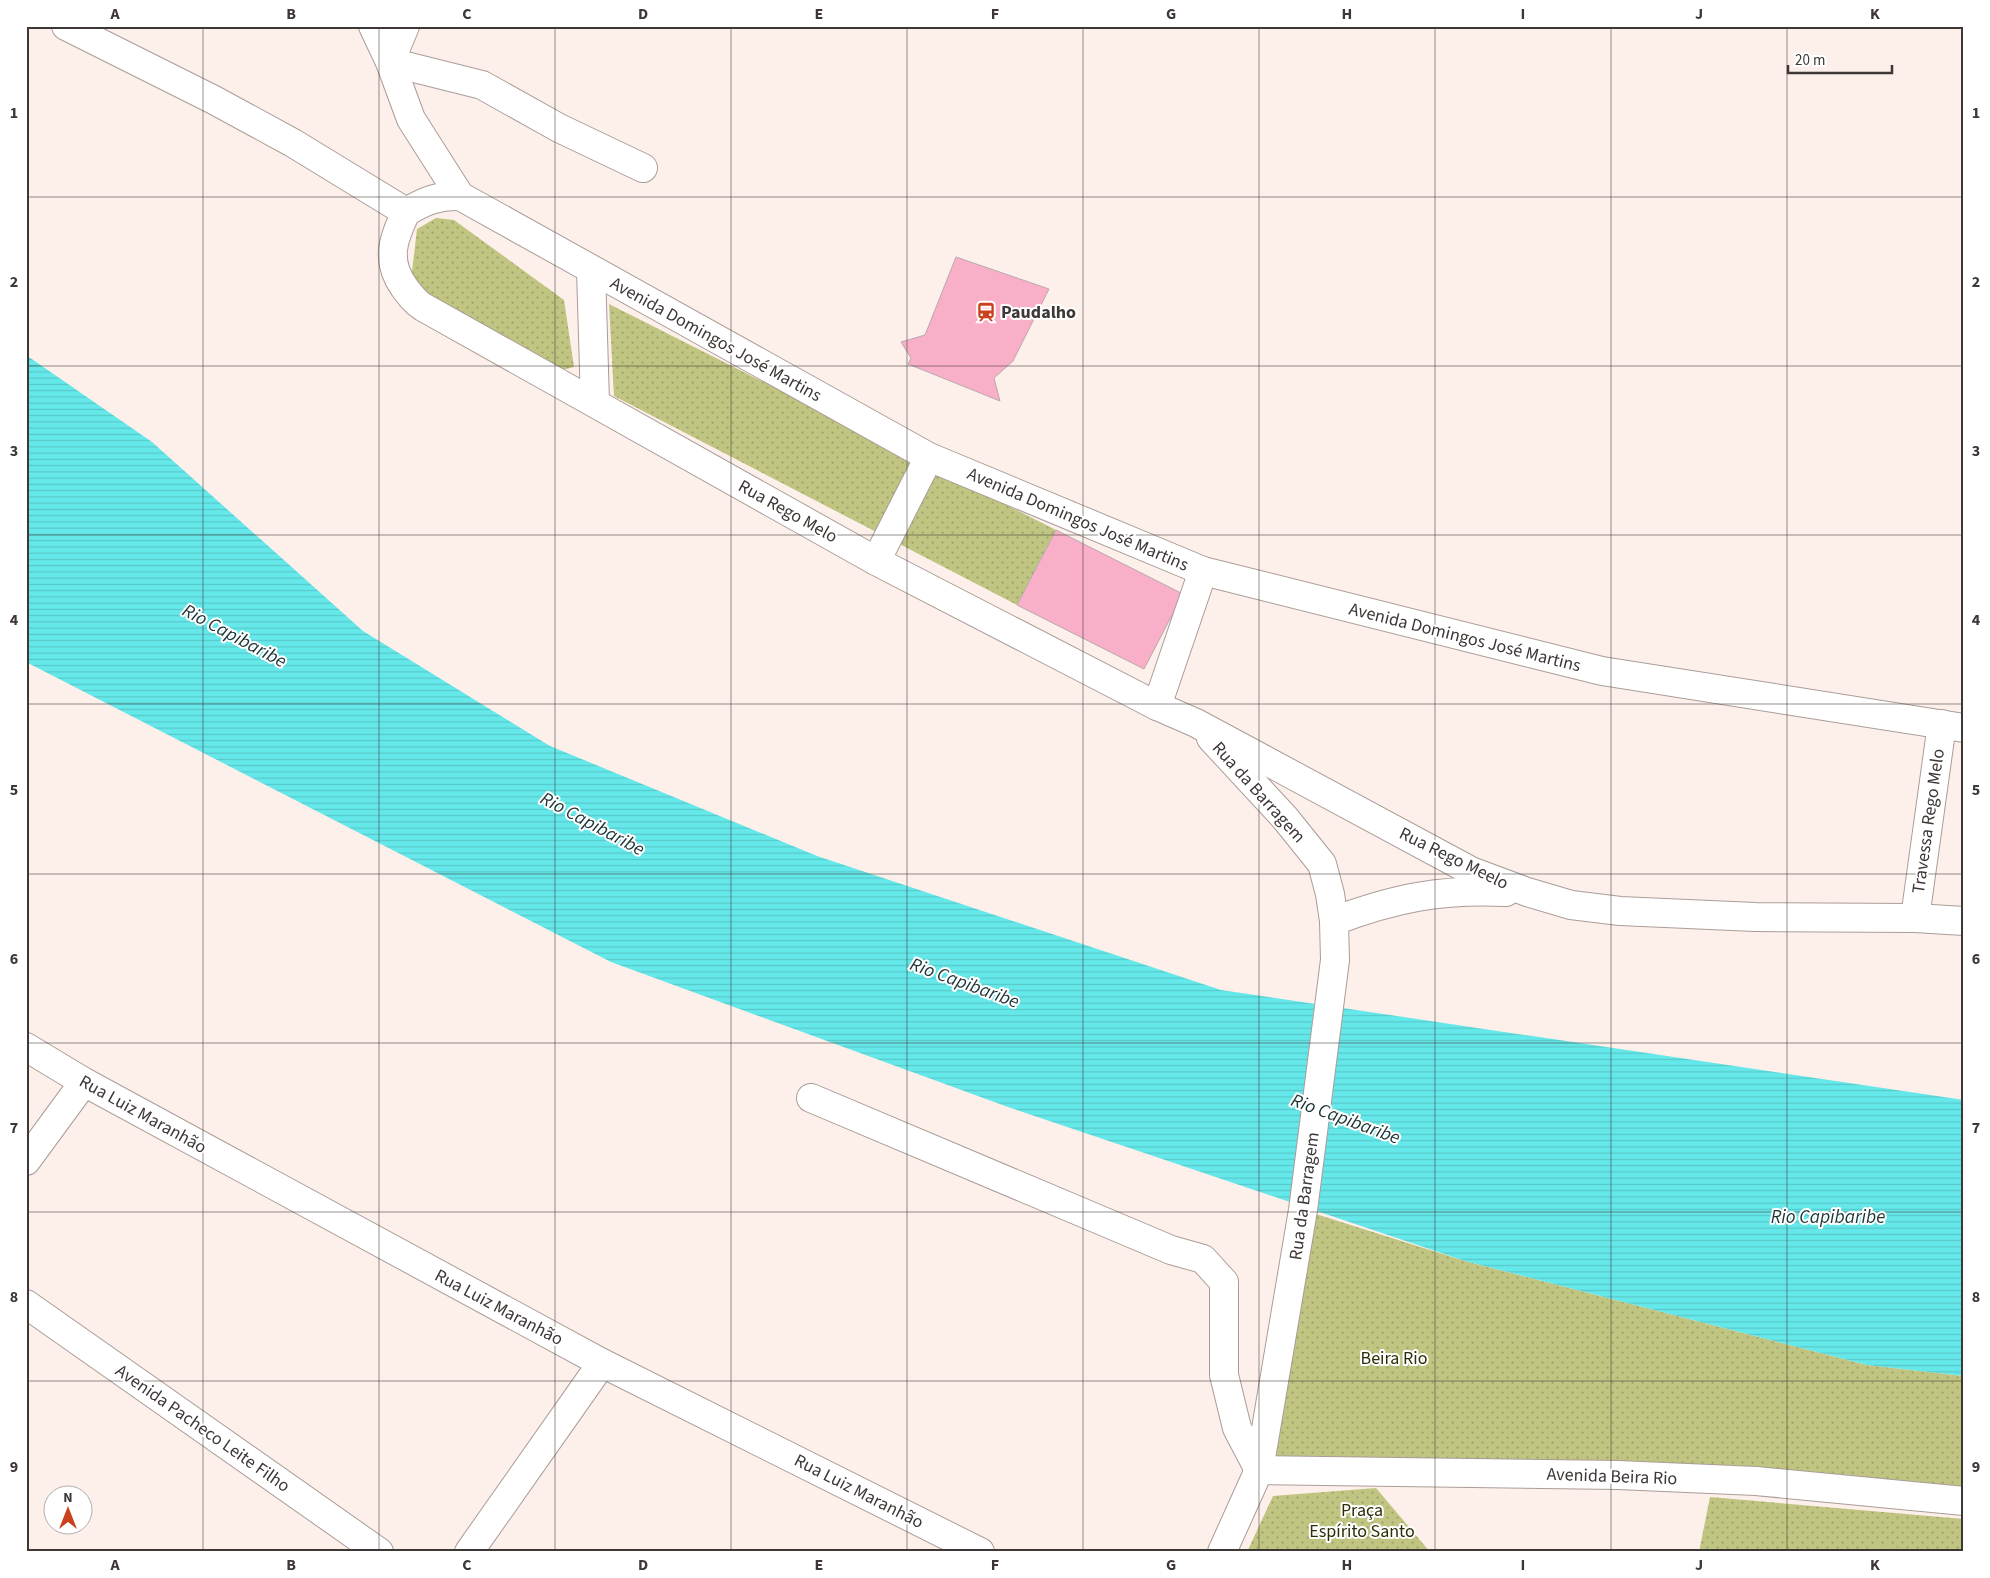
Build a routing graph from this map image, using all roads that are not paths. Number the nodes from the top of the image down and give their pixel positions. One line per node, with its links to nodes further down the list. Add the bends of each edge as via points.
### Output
1 (66, 26): 7 (street, via 285,138)
2 (373, 26): 4 (street, Avenida Domingos José Martins)
3 (406, 26): 4 (street)
4 (390, 62): 5 (street, via 482,85 559,128); 6 (street, Avenida Domingos José Martins, via 411,119)
5 (643, 168)
6 (460, 196): 7 (street, via 442,196); 8 (street, Avenida Domingos José Martins)
7 (406, 212): 9 (street, Rua Rego Melo, via 393,248 396,275 416,303)
8 (590, 270): 9 (street); 10 (street, Avenida Domingos José Martins)
9 (595, 403): 11 (street, Rua Rego Melo)
10 (929, 457): 11 (street); 12 (street, Avenida Domingos José Martins)
11 (876, 561): 13 (street, Rua Rego Melo)
12 (1203, 572): 13 (street); 15 (street, Avenida Domingos José Martins, via 1602,671)
13 (1157, 706): 14 (street, Rua Rego Melo)
14 (1196, 723): 16 (street, Rua Rego Meelo, via 1471,871); 18 (street, Rua da Barragem, via 1280,812 1322,864)
15 (1953, 726): 17 (street, Travessa Rego Melo)
16 (1527, 892): 17 (street, Rua Rego Meelo, via 1571,904 1620,911 1755,917); 18 (street, via 1464,890 1420,895 1372,906)
17 (1915, 918): 19 (street, Rua Rego Meelo)
18 (1334, 921): 26 (street, Rua da Barragem, via 1335,960 1303,1210)
19 (1964, 921)
20 (26, 1047): 21 (street, Rua Luiz Maranhão)
21 (84, 1082): 23 (street); 25 (street, Rua Luiz Maranhão)
22 (811, 1098): 26 (street, via 1171,1250 1203,1259 1224,1282 1224,1375 1238,1428)
23 (26, 1161)
24 (26, 1304): 28 (street, Avenida Pacheco Leite Filho)
25 (602, 1362): 29 (street); 30 (street, Rua Luiz Maranhão)
26 (1259, 1470): 27 (street, Avenida Beira Rio, via 1618,1475 1756,1481); 31 (street, Rua da Barragem)
27 (1964, 1501)
28 (379, 1552)
29 (469, 1552)
30 (980, 1552)
31 (1222, 1552)

